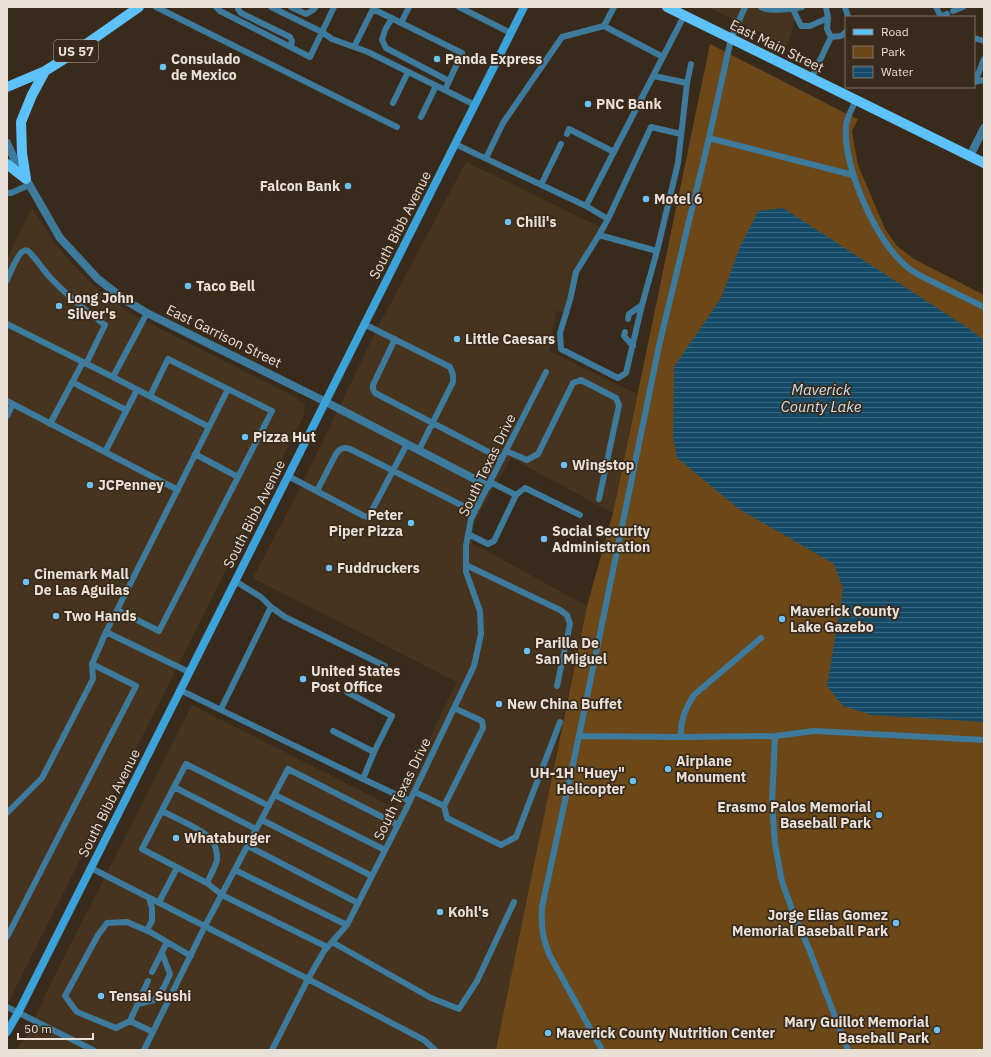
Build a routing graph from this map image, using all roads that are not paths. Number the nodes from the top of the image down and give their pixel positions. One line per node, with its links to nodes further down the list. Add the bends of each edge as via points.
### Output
1 (139, 7): 39 (main road, US 57)
2 (156, 7): 54 (lane)
3 (238, 7): 34 (lane, via 240,13 290,37)
4 (271, 7): 29 (lane)
5 (291, 7): 19 (lane, via 306,14)
6 (334, 7): 29 (lane)
7 (409, 7): 27 (lane)
8 (459, 7): 30 (lane)
9 (524, 7): 30 (main road, South Bibb Avenue)
10 (614, 7): 28 (lane)
11 (666, 7): 22 (main road, East Main Street)
12 (745, 7): 33 (lane)
13 (761, 7): 21 (lane)
14 (802, 7): 21 (lane)
15 (826, 7): 26 (lane)
16 (936, 7): 23 (lane)
17 (963, 7): 24 (lane)
18 (220, 8): 34 (lane)
19 (315, 8)
20 (374, 8): 25 (lane); 35 (lane)
21 (792, 8): 26 (lane, via 801,26 810,26)
22 (684, 16): 33 (main road, East Main Street); 36 (lane)
23 (940, 16)
24 (943, 16)
25 (392, 18): 27 (lane); 44 (lane, via 382,40 386,48)
26 (828, 18): 32 (lane, via 827,29)
27 (402, 23): 44 (lane, via 462,53)
28 (604, 26): 36 (lane); 64 (lane, via 562,37 503,123)
29 (322, 32): 34 (lane, via 310,57); 35 (lane, via 332,39)
30 (511, 33): 52 (main road, South Bibb Avenue)
31 (845, 33): 32 (lane)
32 (832, 37): 42 (lane)
33 (731, 39): 42 (main road, East Main Street); 58 (lane)
34 (291, 47)
35 (354, 47): 40 (lane)
36 (663, 57): 41 (lane)
37 (984, 59): 45 (lane)
38 (691, 64): 46 (lane)
39 (45, 71): 48 (main road, US 57); 68 (main road, via 21,122 22,153)
40 (408, 72): 47 (lane); 51 (lane)
41 (654, 76): 46 (lane); 62 (lane)
42 (811, 79): 50 (main road, East Main Street)
43 (984, 80): 45 (lane)
44 (450, 81): 49 (lane)
45 (975, 82)
46 (687, 83): 57 (lane)
47 (436, 86): 49 (lane); 53 (lane)
48 (7, 87)
49 (445, 90): 52 (lane)
50 (856, 100): 63 (main road, East Main Street); 67 (lane, via 846,125 847,147)
51 (393, 103)
52 (475, 105): 60 (main road, South Bibb Avenue)
53 (421, 116)
54 (397, 126)
55 (984, 128): 63 (street)
56 (566, 134): 62 (lane, via 569,129)
57 (681, 134): 72 (lane, via 651,127); 74 (lane, via 678,163)
58 (709, 138): 67 (lane); 132 (lane, via 659,346)
59 (7, 143): 68 (street, East Garrison Street)
60 (455, 144): 64 (lane); 81 (main road, South Bibb Avenue)
61 (562, 144): 69 (lane)
62 (614, 152): 71 (lane)
63 (970, 156): 65 (main road, East Main Street)
64 (486, 158): 69 (lane)
65 (984, 163)
66 (7, 164): 68 (main road)
67 (853, 175): 77 (lane, via 878,232 892,252 906,266 923,277)
68 (27, 182): 70 (lane); 78 (street, East Garrison Street, via 60,238 98,279)
69 (541, 185): 71 (lane)
70 (7, 193)
71 (586, 206): 72 (lane)
72 (608, 219): 73 (lane)
73 (599, 234): 74 (lane); 84 (lane, via 576,272 560,333 561,349 618,378 626,373)
74 (657, 251): 76 (lane)
75 (7, 280): 85 (lane, via 18,257 25,250 28,251 60,287 105,325)
76 (642, 305): 79 (lane, via 629,314); 84 (lane)
77 (984, 307)
78 (147, 313): 87 (lane); 92 (street, East Garrison Street)
79 (628, 319)
80 (7, 324): 85 (lane)
81 (364, 324): 83 (lane); 92 (main road, South Bibb Avenue)
82 (625, 332): 84 (lane, via 624,336)
83 (395, 339): 96 (lane, via 450,368 453,382); 96 (lane, via 372,385 373,389 375,393)
84 (633, 346)
85 (84, 363): 87 (lane); 88 (lane)
86 (546, 372): 101 (lane, South Texas Drive)
87 (113, 377): 90 (lane)
88 (72, 382): 94 (lane); 97 (lane)
89 (228, 389): 91 (lane, via 168,359); 98 (lane); 107 (lane, via 272,411)
90 (137, 390): 91 (lane); 94 (lane)
91 (150, 396): 98 (lane)
92 (326, 402): 99 (street, East Garrison Street); 106 (main road, South Bibb Avenue)
93 (10, 403): 95 (lane); 97 (lane)
94 (126, 410): 102 (lane)
95 (7, 416)
96 (432, 423): 100 (lane); 104 (lane)
97 (50, 424): 102 (lane)
98 (209, 427): 103 (lane)
99 (407, 444): 100 (street, East Garrison Street); 105 (lane)
100 (419, 450): 108 (street, East Garrison Street)
101 (506, 451): 104 (lane, South Texas Drive); 112 (lane, via 528,460 538,454 573,383 581,380 616,398 619,405)
102 (105, 452): 109 (lane)
103 (195, 454): 107 (lane); 109 (lane)
104 (502, 459): 108 (lane, South Texas Drive)
105 (393, 471): 110 (lane, via 344,448 336,454); 110 (lane, via 367,517); 113 (lane)
106 (288, 476): 110 (lane); 117 (main road, South Bibb Avenue)
107 (238, 477): 119 (lane, via 159,631)
108 (489, 484): 111 (lane); 113 (lane, South Texas Drive)
109 (178, 490): 119 (lane)
110 (317, 491)
111 (516, 495): 114 (lane, via 525,488); 115 (lane, via 494,541 488,544)
112 (599, 499)
113 (475, 512): 115 (lane, South Texas Drive)
114 (580, 515)
115 (468, 534): 116 (lane, South Texas Drive)
116 (466, 565): 125 (lane, via 567,615 570,624); 128 (lane, South Texas Drive, via 466,572 480,611 482,634 474,666)
117 (235, 581): 118 (lane, via 262,597); 124 (main road, South Bibb Avenue)
118 (271, 607): 123 (lane, via 284,617); 129 (lane)
119 (117, 610): 120 (lane)
120 (106, 632): 122 (lane); 124 (lane)
121 (761, 638): 134 (lane, via 694,695 684,714)
122 (92, 664): 145 (lane, via 93,679 42,778); 164 (lane, via 136,686)
123 (385, 666)
124 (189, 672): 126 (main road, South Bibb Avenue)
125 (557, 686)
126 (180, 690): 129 (lane); 151 (main road, South Bibb Avenue)
127 (347, 692): 136 (lane, via 392,716)
128 (454, 708): 139 (lane, South Texas Drive); 143 (lane, via 482,721 483,728)
129 (221, 709): 137 (lane)
130 (560, 722): 143 (lane, via 516,837 501,845 447,818)
131 (332, 731): 136 (lane)
132 (579, 736): 134 (lane); 183 (lane, via 542,906 541,923 549,954)
133 (775, 736): 134 (lane); 135 (lane, via 814,731); 184 (lane, via 772,803 775,844 782,882)
134 (681, 737)
135 (984, 740)
136 (374, 752): 137 (lane)
137 (363, 779): 141 (lane)
138 (174, 787): 142 (lane, via 186,764); 144 (lane); 148 (lane)
139 (415, 792): 141 (lane, South Texas Drive); 143 (lane)
140 (275, 795): 142 (lane); 147 (lane, via 288,770); 150 (lane)
141 (410, 801): 147 (lane, South Texas Drive)
142 (269, 806): 146 (lane)
143 (444, 806)
144 (162, 811): 152 (lane, via 142,849); 155 (lane, via 198,830 214,842 217,860)
145 (7, 813)
146 (262, 820): 148 (lane); 154 (lane)
147 (398, 825): 150 (lane, South Texas Drive)
148 (256, 830): 149 (lane)
149 (248, 846): 153 (lane); 160 (lane)
150 (385, 850): 154 (lane, South Texas Drive)
151 (91, 868): 157 (lane); 175 (main road, South Bibb Avenue)
152 (177, 868): 155 (lane); 158 (lane)
153 (235, 870): 156 (lane); 161 (lane)
154 (372, 876): 160 (lane, South Texas Drive)
155 (207, 883): 156 (lane)
156 (222, 895): 162 (lane); 167 (lane)
157 (149, 898): 158 (lane); 163 (lane, via 152,921)
158 (159, 902): 162 (lane)
159 (514, 902): 166 (lane, via 477,981 460,1009 431,998)
160 (358, 903): 161 (lane, South Texas Drive)
161 (347, 925): 166 (lane, South Texas Drive)
162 (205, 926): 169 (lane); 171 (lane)
163 (147, 930): 165 (lane); 176 (lane, via 127,922 107,923 65,996 77,1012 116,1028)
164 (7, 936)
165 (168, 942): 168 (lane); 169 (lane)
166 (332, 942): 167 (lane, South Texas Drive)
167 (327, 947): 171 (lane, South Texas Drive)
168 (162, 954): 170 (lane); 173 (lane, via 170,974 163,989 154,1000)
169 (191, 956): 178 (lane)
170 (152, 972)
171 (308, 979): 181 (lane, South Texas Drive); 182 (lane, via 424,1040)
172 (148, 981): 173 (lane)
173 (138, 1004): 176 (lane)
174 (7, 1007): 175 (lane)
175 (18, 1013): 177 (main road, South Bibb Avenue); 179 (lane)
176 (130, 1020): 178 (lane)
177 (7, 1032)
178 (153, 1032): 180 (lane)
179 (90, 1049)
180 (144, 1050)
181 (272, 1050)
182 (435, 1050)
183 (602, 1050)
184 (848, 1050)

